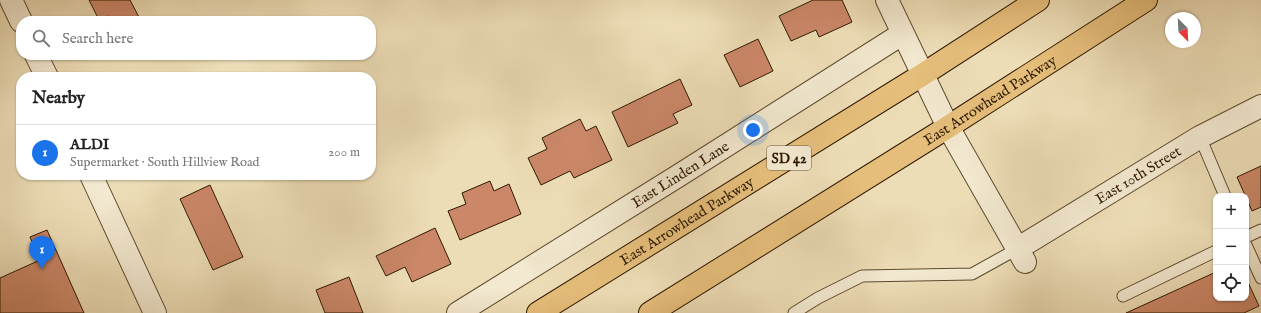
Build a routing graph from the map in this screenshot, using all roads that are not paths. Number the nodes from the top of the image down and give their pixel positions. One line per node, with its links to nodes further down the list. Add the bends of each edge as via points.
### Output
1 (11, 0): 5 (street)
2 (887, 0): 6 (street)
3 (1038, 0): 9 (main road, East Arrowhead Parkway / SD 42)
4 (1146, 0): 11 (main road, East Arrowhead Parkway)
5 (19, 16)
6 (902, 34): 9 (street); 23 (street, East Linden Lane)
7 (38, 60): 8 (street)
8 (44, 72)
9 (922, 75): 11 (street); 24 (main road, East Arrowhead Parkway / SD 42)
10 (1261, 106): 12 (street, East 10th Street)
11 (948, 126): 19 (street); 25 (main road, East Arrowhead Parkway)
12 (1200, 137): 14 (lane); 19 (street, East 10th Street)
13 (93, 180): 22 (street)
14 (1224, 193)
15 (1261, 230): 16 (lane)
16 (1249, 235)
17 (1213, 252): 21 (lane)
18 (1249, 252): 20 (lane)
19 (1021, 255): 26 (lane, via 972,274 862,276)
20 (1261, 278)
21 (1123, 296)
22 (154, 313)
23 (458, 313)
24 (538, 313)
25 (650, 313)
26 (794, 313)

